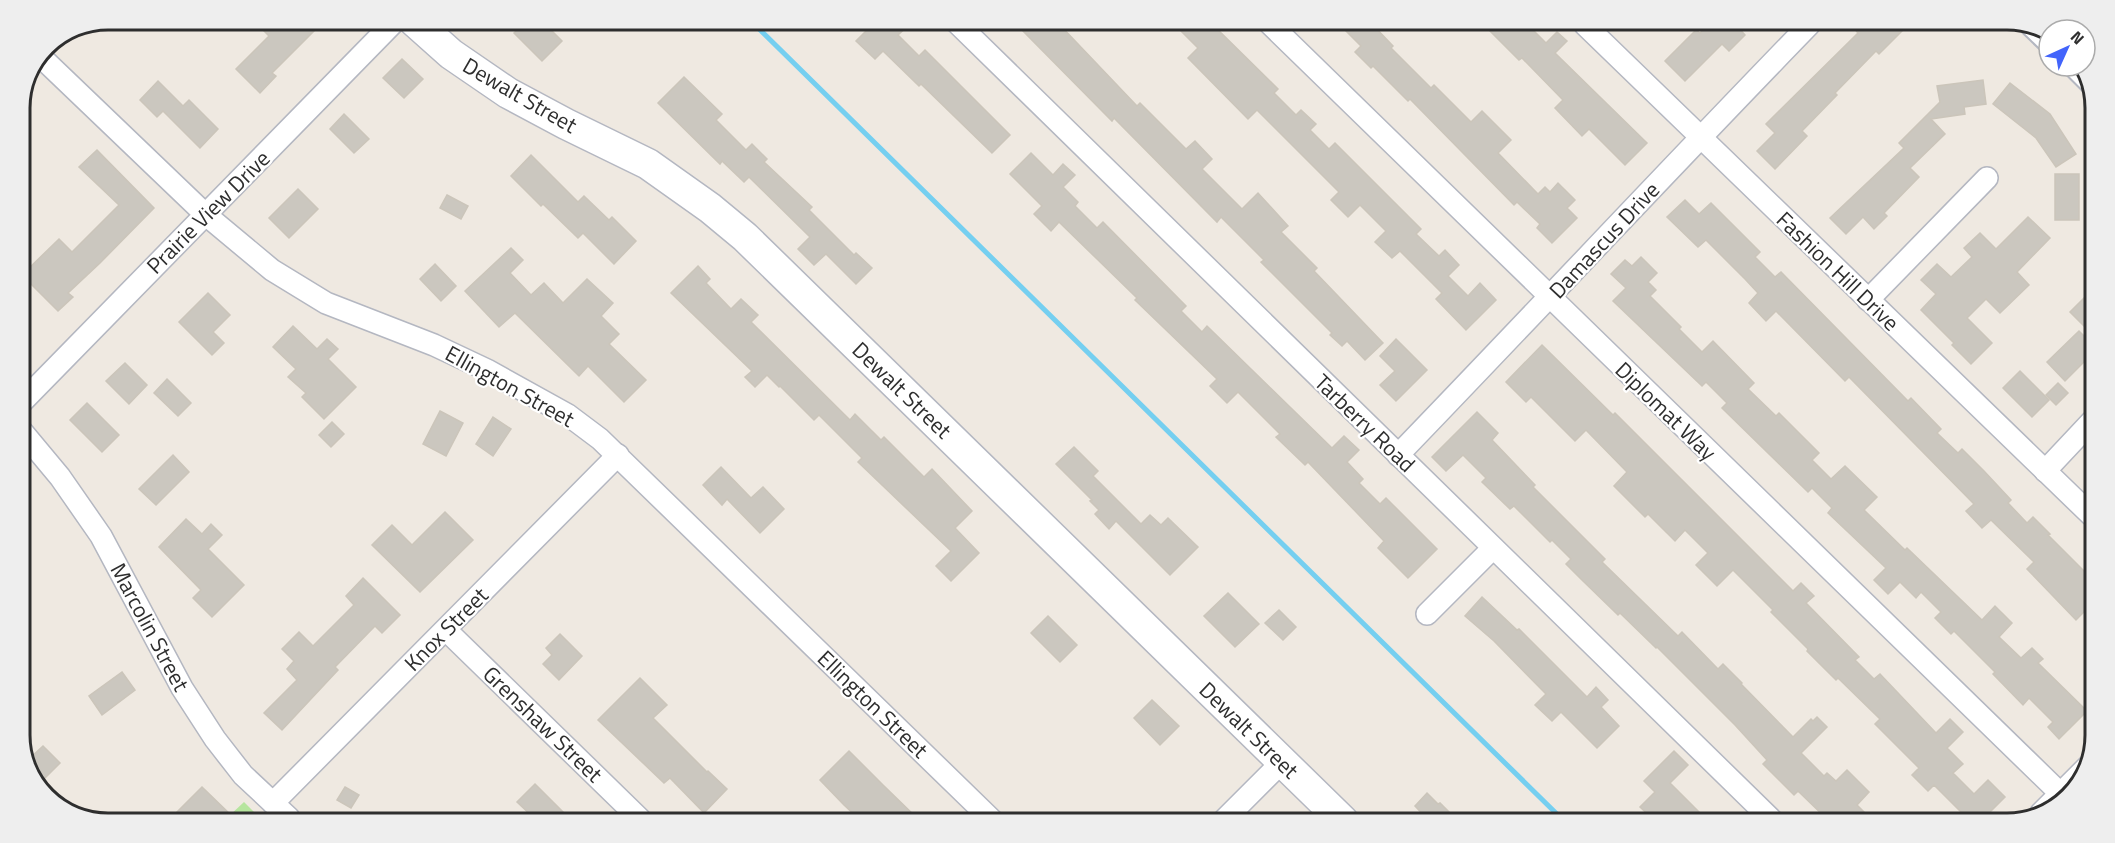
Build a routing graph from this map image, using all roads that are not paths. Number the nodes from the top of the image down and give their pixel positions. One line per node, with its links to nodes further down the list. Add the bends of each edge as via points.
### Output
1 (387, 30): 10 (street, Prairie View Drive)
2 (424, 30): 23 (street, Dewalt Street, via 451,54 508,93 648,164 745,237)
3 (964, 30): 16 (street, Tarberry Road)
4 (1275, 30): 11 (street, Diplomat Way)
5 (1590, 30): 8 (street, Fashion Hill Drive)
6 (1804, 30): 8 (street, Damascus Drive)
7 (45, 62): 10 (street, Ellington Street)
8 (1700, 137): 11 (street, Damascus Drive); 12 (street, Fashion Hill Drive)
9 (1987, 178): 12 (street)
10 (206, 215): 13 (street, Prairie View Drive); 17 (street, Ellington Street, via 272,270 326,303 434,345 514,384 568,415)
11 (1550, 298): 16 (street, Damascus Drive); 24 (street, Diplomat Way)
12 (1868, 300): 18 (street, Fashion Hill Drive)
13 (30, 394)
14 (2085, 429): 18 (street)
15 (30, 441): 25 (street, Marcolin Street, via 101,536 182,688 215,739 243,775)
16 (1398, 454): 20 (street, Tarberry Road)
17 (618, 455): 22 (street, Knox Street); 28 (street, Ellington Street)
18 (2046, 471): 19 (street, Fashion Hill Drive)
19 (2085, 509)
20 (1493, 548): 21 (street); 31 (street, Tarberry Road)
21 (1427, 614)
22 (446, 630): 25 (street, Knox Street); 27 (street, Grenshaw Street)
23 (1282, 762): 29 (street); 30 (street, Dewalt Street)
24 (2059, 792)
25 (273, 803): 26 (street, Marcolin Street)
26 (284, 813)
27 (634, 813)
28 (985, 813)
29 (1231, 813)
30 (1335, 813)
31 (1765, 813)

